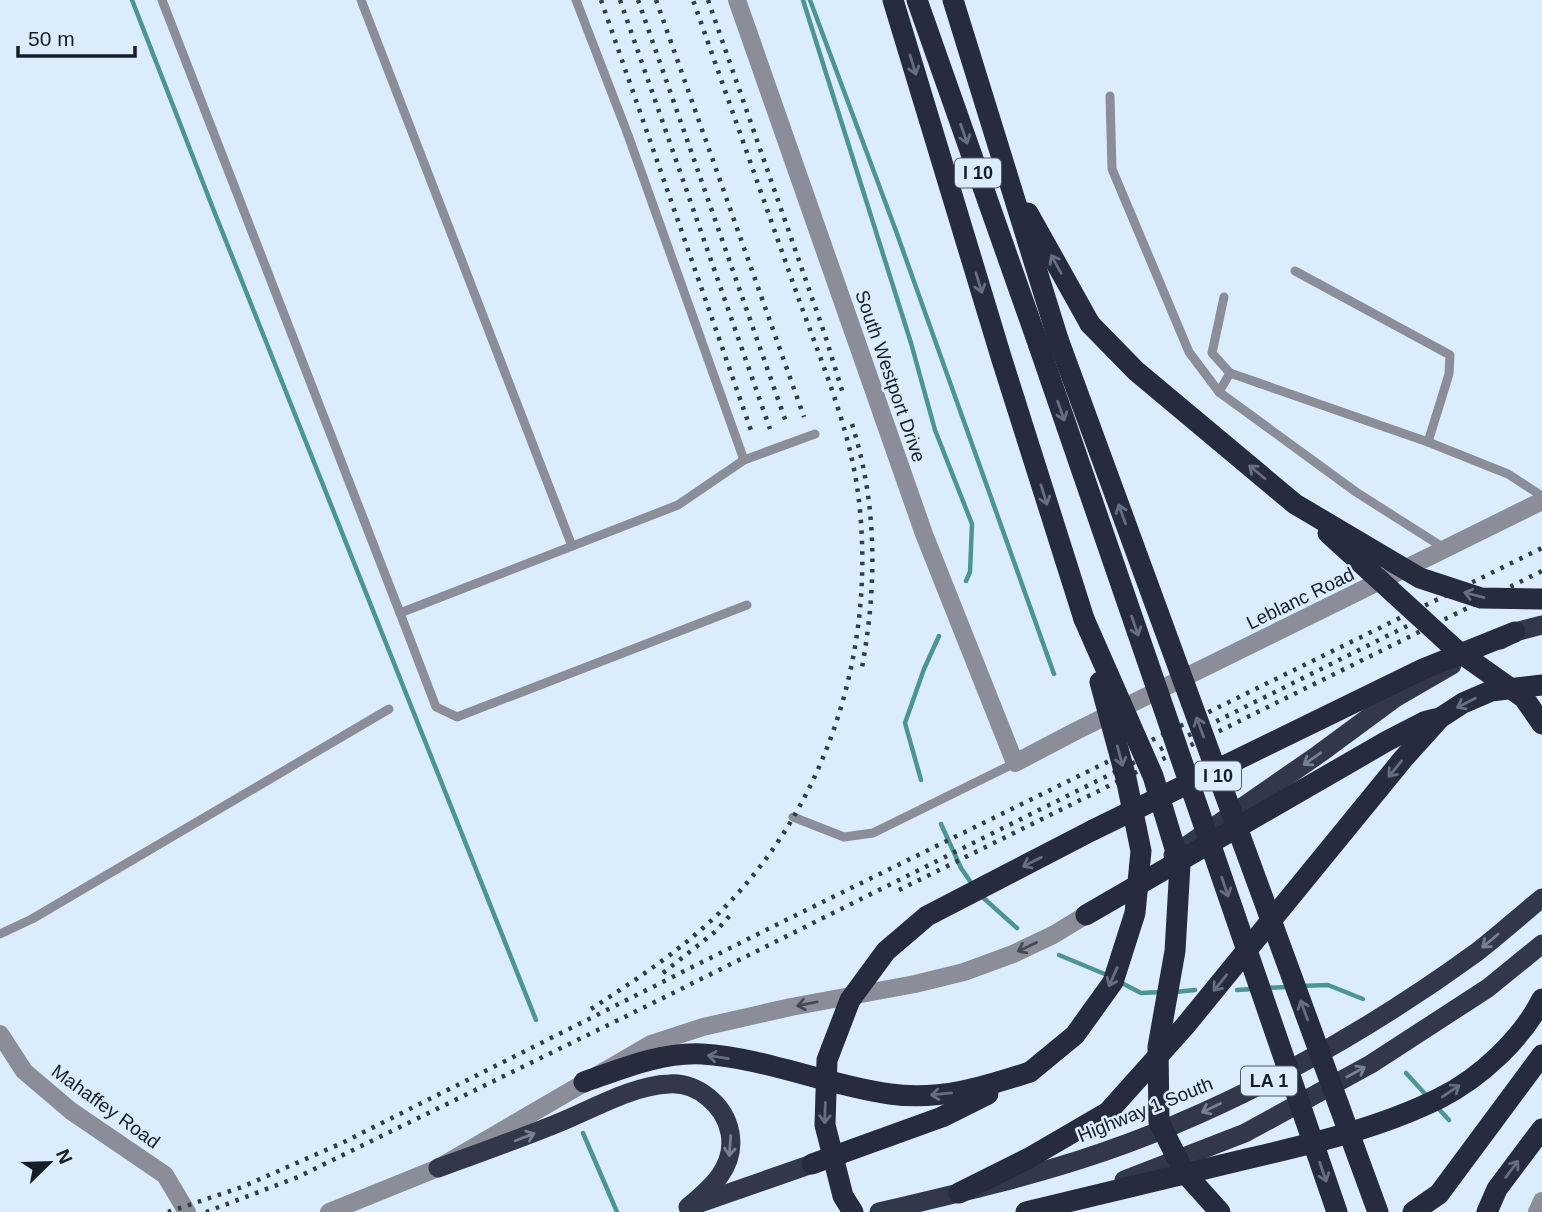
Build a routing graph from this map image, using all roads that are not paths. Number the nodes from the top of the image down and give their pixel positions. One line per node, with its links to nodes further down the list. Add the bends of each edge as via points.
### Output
1 (162, 0): 24 (lane)
2 (360, 0): 20 (lane)
3 (576, 0): 17 (lane)
4 (737, 0): 32 (street, South Westport Drive, via 924,534)
5 (893, 0): 25 (highway, one-way to 25)
6 (917, 0): 12 (highway, I 10, one-way to 12)
7 (953, 0): 9 (highway, I 10)
8 (1110, 96): 14 (lane, via 1112,169 1189,352)
9 (1006, 174): 12 (highway, I 10); 19 (highway, one-way to 9, bridge, via 1136,371 1090,324)
10 (1295, 271): 16 (lane, via 1450,355 1449,374)
11 (1224, 297): 13 (lane, via 1212,353)
12 (1049, 343): 55 (highway, I 10, one-way to 55, bridge); 56 (highway, I 10, one-way to 12, bridge)
13 (1230, 373): 14 (lane); 16 (lane)
14 (1219, 392): 21 (lane, via 1356,492)
15 (815, 434): 17 (lane)
16 (1428, 442): 18 (lane, via 1508,474)
17 (744, 460): 20 (lane, via 678,505)
18 (1542, 499): 21 (street, Leblanc Road)
19 (1295, 504): 22 (highway, one-way to 19, bridge, via 1481,598 1420,578); 31 (highway, bridge, via 1455,649 1524,698)
20 (572, 546): 24 (lane)
21 (1446, 549): 32 (street, Leblanc Road)
22 (1542, 599)
23 (747, 605): 24 (lane, via 457,717 436,707)
24 (400, 613)
25 (1084, 619): 41 (highway, one-way to 41, bridge, via 1141,851 1135,913 1113,982 1075,1035); 54 (highway, bridge, via 1153,776 1180,865 1175,951 1158,1047 1159,1122 1184,1172)
26 (1542, 625): 27 (highway)
27 (1515, 632): 35 (highway, one-way to 35, via 1395,698); 51 (highway, one-way to 51, bridge, via 1423,669 1093,830 927,916 886,951 850,1000 827,1060 825,1125 843,1196)
28 (1542, 685): 30 (highway, one-way to 30, via 1491,691)
29 (388, 709): 36 (lane)
30 (1440, 718): 35 (highway, via 1387,741); 46 (highway, one-way to 46, via 1108,1112)
31 (1542, 724)
32 (1016, 763): 33 (lane, via 873,833 844,837)
33 (793, 817)
34 (1542, 898): 46 (highway, Highway 1 South / LA 1, one-way to 46, via 1478,951 1383,1015 1269,1081 1080,1160)
35 (1086, 915): 42 (street, one-way to 42, via 1043,940 964,972 703,1027 651,1044)
36 (0, 934)
37 (1542, 944): 53 (highway, LA 1, one-way to 37, via 1140,1175 1245,1133 1371,1064 1488,988)
38 (1542, 999): 53 (highway, one-way to 38, via 1288,1149 1389,1119 1442,1097 1495,1060)
39 (0, 1034): 49 (street, Mahaffey Road, via 24,1071 71,1111 165,1174)
40 (1542, 1055): 57 (highway, via 1439,1194)
41 (1030, 1072): 42 (highway, one-way to 42, via 976,1090 931,1096 890,1094 701,1054 655,1059); 44 (highway, via 942,1117)
42 (584, 1082): 45 (street)
43 (1542, 1129): 58 (highway, one-way to 43, via 1497,1189)
44 (811, 1164): 48 (highway)
45 (438, 1168): 48 (highway, one-way to 48, via 644,1088 670,1083 707,1096 724,1116 731,1136 721,1177); 50 (street)
46 (959, 1193): 52 (highway, Highway 1 South / LA 1)
47 (1542, 1201): 59 (street)
48 (682, 1210)
49 (187, 1212)
50 (329, 1212)
51 (853, 1212)
52 (879, 1212)
53 (1024, 1212)
54 (1220, 1212)
55 (1337, 1212)
56 (1378, 1212)
57 (1413, 1212)
58 (1487, 1212)
59 (1537, 1212)

